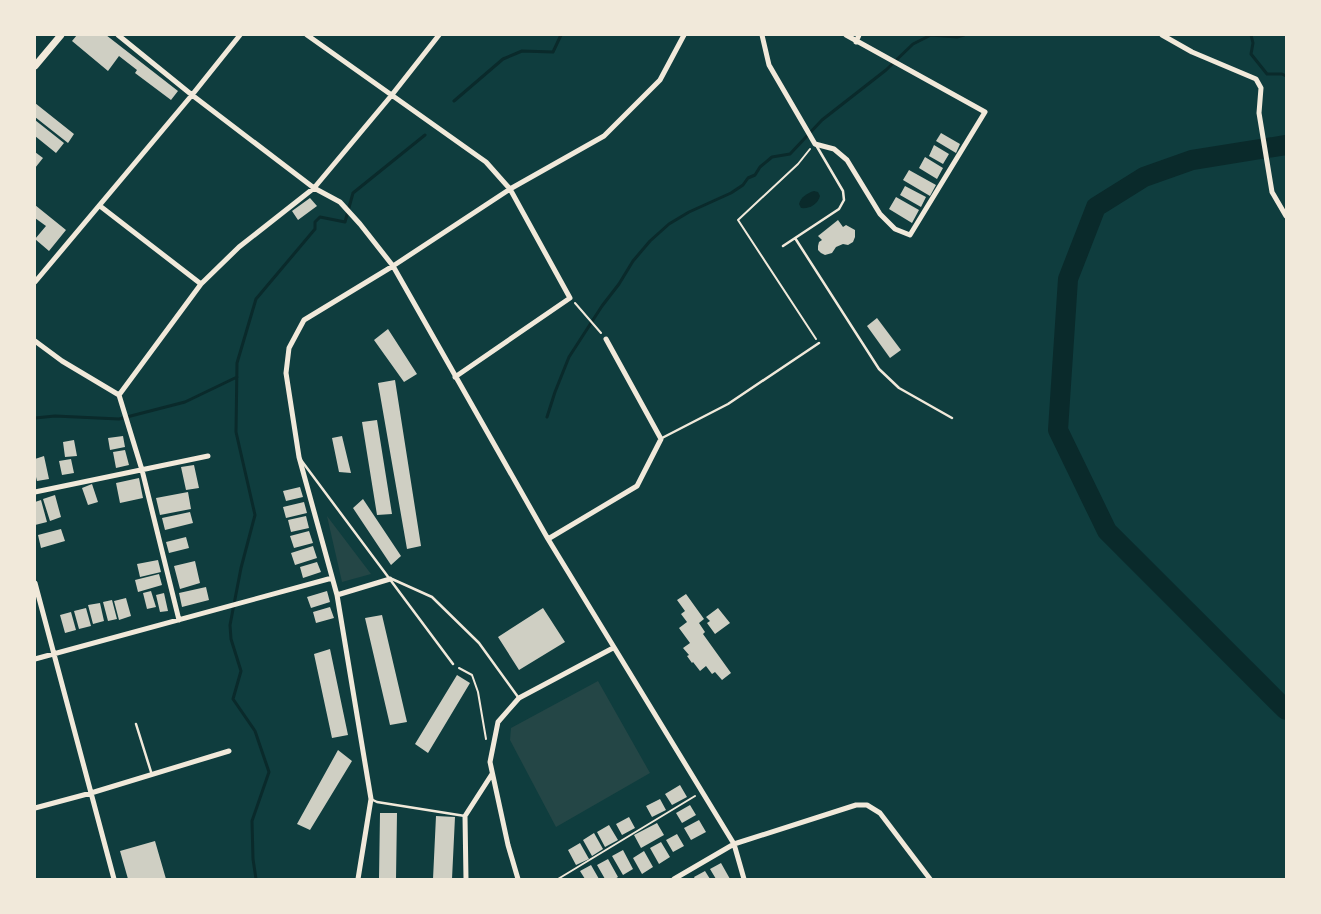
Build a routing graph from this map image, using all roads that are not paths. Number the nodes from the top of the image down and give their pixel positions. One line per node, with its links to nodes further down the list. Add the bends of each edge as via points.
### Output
1 (61, 35): 12 (main road)
2 (118, 35): 13 (street)
3 (240, 35): 13 (street)
4 (307, 35): 14 (street)
5 (439, 35): 14 (street)
6 (684, 35): 17 (street, via 660,80 604,136)
7 (762, 35): 15 (street, via 770,65)
8 (846, 35): 11 (street)
9 (859, 35): 11 (street)
10 (1162, 35): 19 (street, via 1192,52 1256,79 1261,88 1259,113 1272,192)
11 (856, 42): 15 (street, via 985,112 910,236 895,229 880,214 847,160 834,150)
12 (35, 66)
13 (192, 95): 16 (street); 18 (street)
14 (391, 96): 16 (street); 17 (street, via 486,162)
15 (815, 144): 20 (lane, via 844,192 844,200 840,209)
16 (314, 188): 22 (street, via 340,202); 24 (street, via 239,247)
17 (510, 189): 22 (street); 28 (street, via 570,298)
18 (100, 206): 23 (street); 24 (street)
19 (1286, 216)
20 (795, 238): 21 (lane); 30 (lane, via 879,369 898,388)
21 (783, 246)
22 (394, 266): 28 (street); 33 (street, via 304,320 289,348 286,373)
23 (35, 282)
24 (201, 284): 29 (street)
25 (606, 339): 31 (street)
26 (35, 341): 29 (street)
27 (819, 343): 31 (lane, via 728,404)
28 (455, 378): 36 (street)
29 (119, 395): 34 (street)
30 (952, 418)
31 (661, 439): 36 (street, via 637,486)
32 (208, 456): 34 (street)
33 (299, 457): 37 (street); 38 (lane)
34 (142, 470): 35 (street); 41 (street)
35 (35, 492)
36 (548, 539): 42 (street)
37 (332, 578): 40 (street); 41 (street)
38 (390, 579): 40 (street); 45 (lane); 46 (lane, via 432,597 478,643)
39 (35, 582): 43 (street)
40 (337, 594): 52 (street)
41 (179, 620): 43 (street)
42 (613, 648): 46 (street); 55 (street)
43 (53, 654): 44 (street); 51 (street)
44 (35, 659)
45 (453, 664)
46 (519, 698): 49 (street, via 498,722 490,762)
47 (136, 724): 50 (lane)
48 (229, 751): 50 (street)
49 (492, 774): 54 (street); 59 (street)
50 (152, 775): 51 (street)
51 (92, 793): 53 (street); 56 (street)
52 (371, 799): 54 (lane); 57 (street)
53 (35, 808)
54 (465, 816): 58 (street)
55 (734, 844): 60 (street); 61 (street); 62 (street, via 856,805 867,805 880,813)
56 (114, 879)
57 (358, 879)
58 (466, 879)
59 (518, 879)
60 (674, 879)
61 (744, 879)
62 (930, 879)

